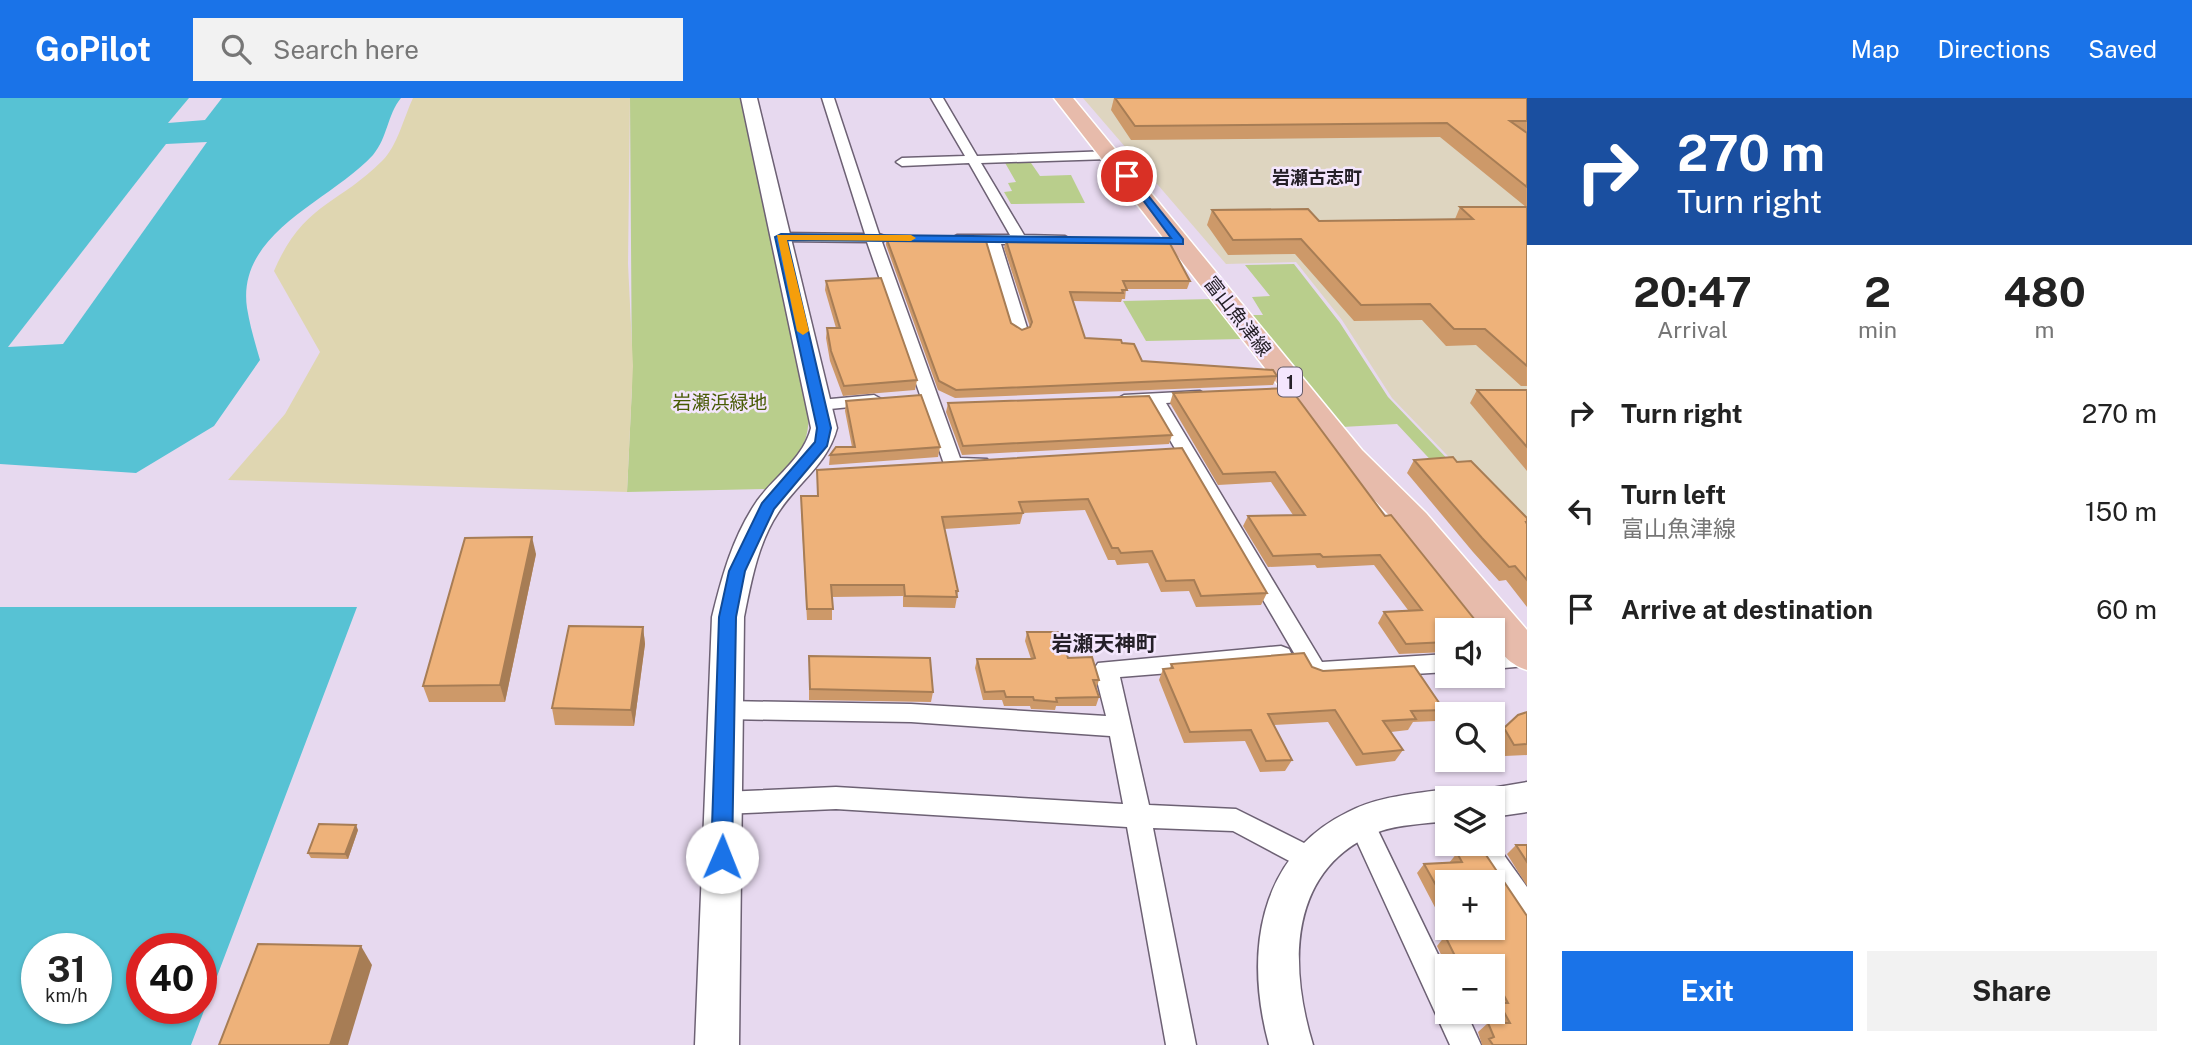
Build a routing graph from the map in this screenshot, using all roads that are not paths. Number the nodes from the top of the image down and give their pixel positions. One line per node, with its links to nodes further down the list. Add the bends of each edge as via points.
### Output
1 (749, 98): 8 (street)
2 (828, 98): 9 (street)
3 (937, 98): 6 (street)
4 (1063, 98): 5 (main road, 富山魚津線 / 1)
5 (1110, 155): 6 (street); 25 (main road, 富山魚津線 / 1, via 1166,241 1284,391 1414,522)
6 (974, 160): 7 (street); 13 (street)
7 (902, 162)
8 (781, 237): 9 (street); 21 (street)
9 (873, 238): 10 (street); 17 (street)
10 (899, 238)
11 (939, 238): 12 (street)
12 (992, 239): 13 (street); 15 (street)
13 (1020, 240): 14 (street)
14 (1086, 240)
15 (1020, 331)
16 (1219, 395): 18 (street)
17 (923, 396): 22 (street); 23 (street, via 946,465)
18 (1154, 398): 20 (street); 24 (street, via 1178,451)
19 (890, 399): 21 (street)
20 (1100, 400)
21 (820, 405): 28 (street, via 822,443 809,472 767,507 737,571 728,617)
22 (951, 406)
23 (994, 462)
24 (1305, 653): 27 (street, via 1316,671); 29 (street, via 1106,669)
25 (1527, 657): 26 (street)
26 (1505, 659)
27 (1435, 664)
28 (725, 710): 29 (street, via 911,713); 32 (street)
29 (1121, 727): 34 (street)
30 (1527, 797): 31 (street)
31 (1505, 800)
32 (723, 803): 34 (street, via 836,797 1030,812); 41 (street)
33 (1435, 807): 35 (street)
34 (1136, 814): 37 (street, via 1236,820); 42 (street)
35 (1361, 822): 37 (street); 39 (street)
36 (1489, 856): 38 (street)
37 (1310, 860): 43 (street, via 1290,889 1277,935 1275,958 1283,1022)
38 (1527, 910)
39 (1435, 979)
40 (1456, 1024): 44 (street)
41 (717, 1045)
42 (1181, 1045)
43 (1291, 1045)
44 (1466, 1045)

